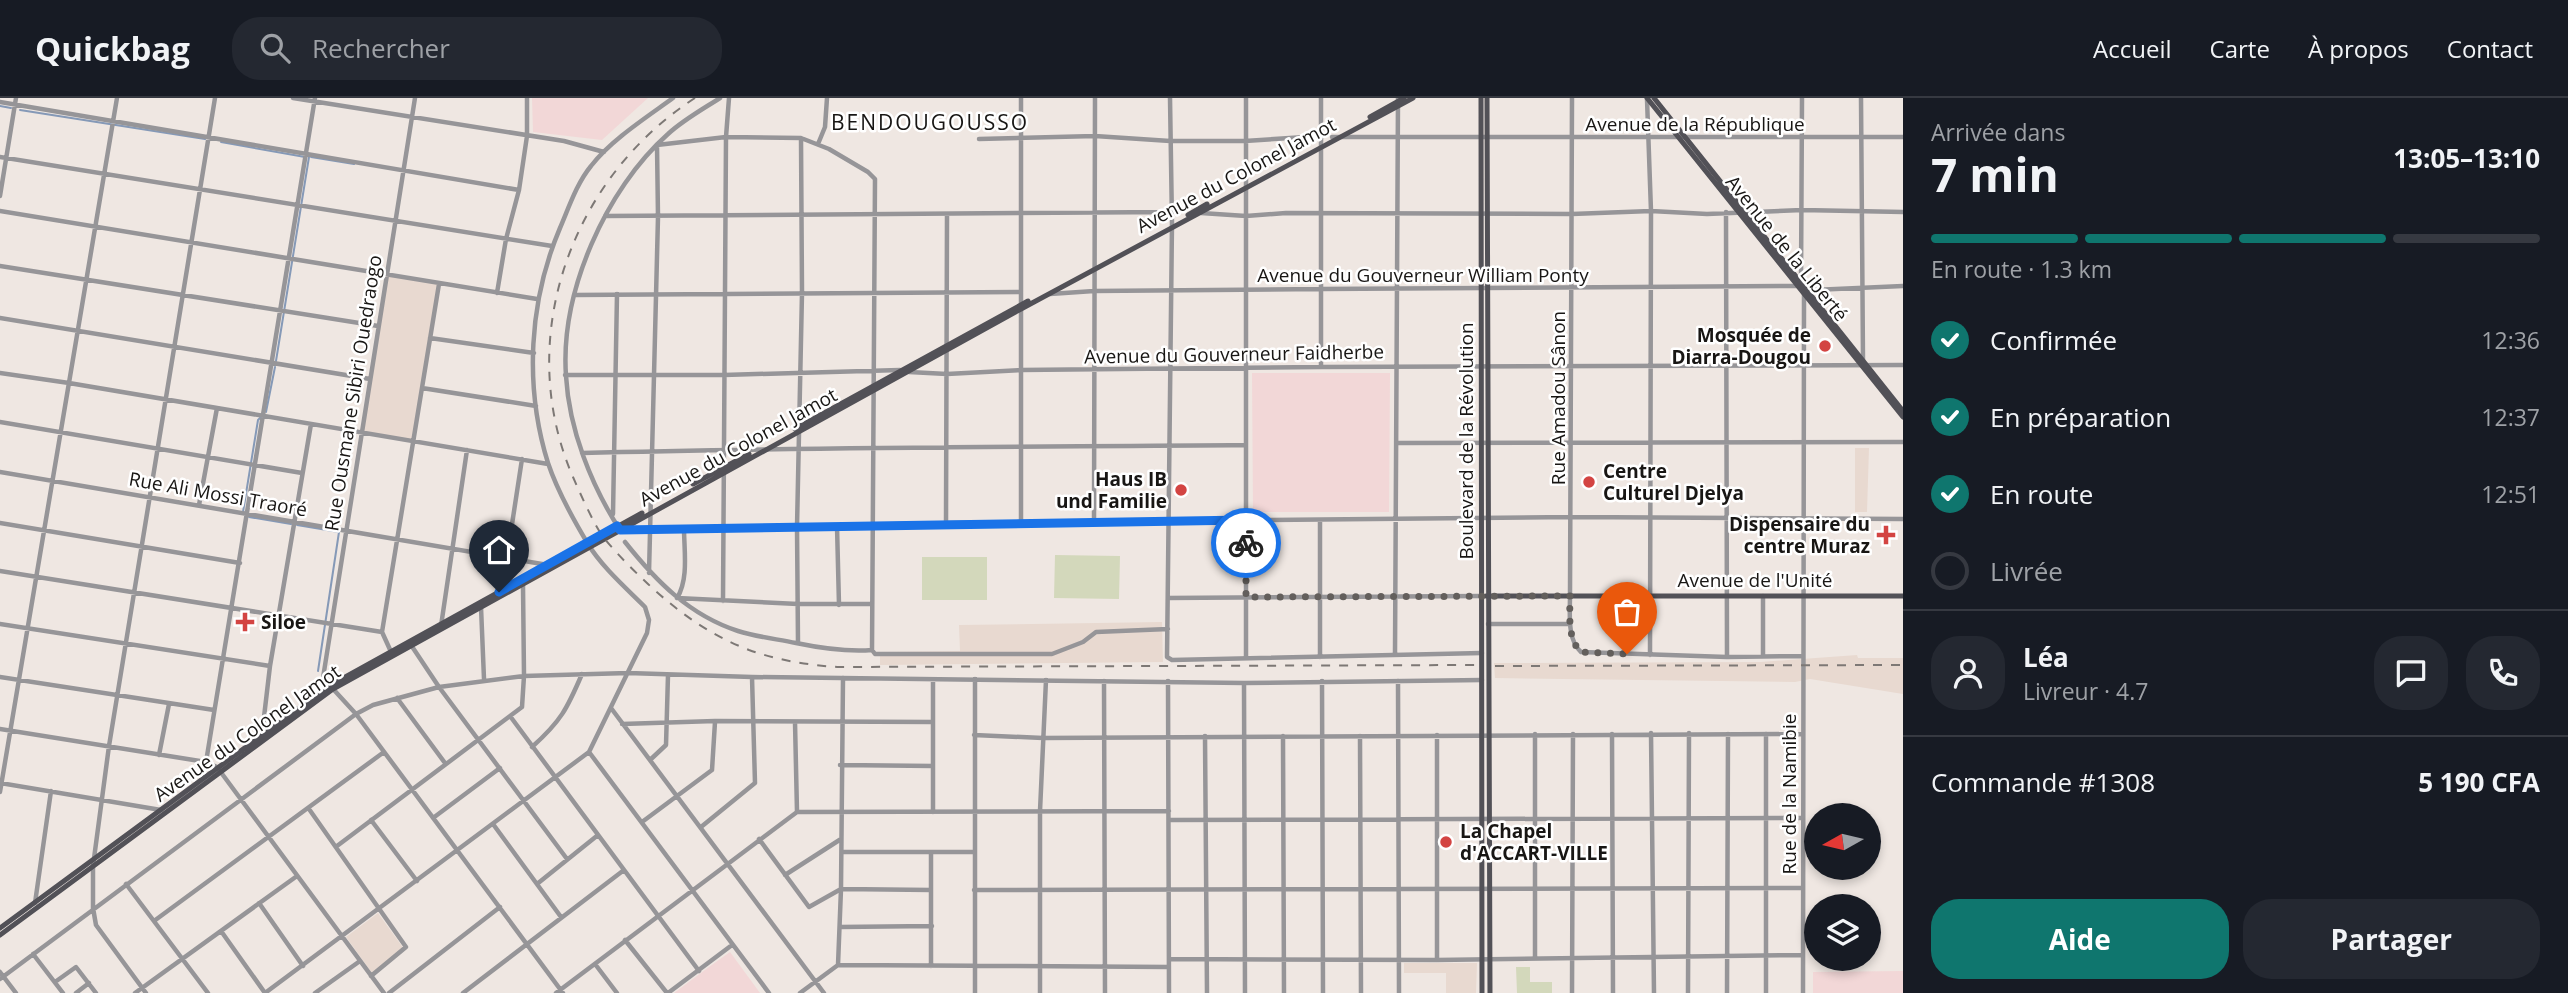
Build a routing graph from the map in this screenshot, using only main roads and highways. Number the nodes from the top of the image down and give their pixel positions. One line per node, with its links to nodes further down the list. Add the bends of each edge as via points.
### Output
1 (1413, 98): 6 (main road, Avenue du Colonel Jamot)
2 (1481, 98): 8 (main road, Boulevard de la Révolution)
3 (1487, 98): 8 (main road, Boulevard de la Révolution)
4 (1647, 98): 7 (main road, Avenue de la Liberté)
5 (1654, 98): 7 (main road, Avenue de la Liberté)
6 (1400, 101): 9 (main road, Avenue du Colonel Jamot)
7 (1682, 137): 13 (main road, Avenue de la Liberté)
8 (1484, 138): 19 (main road, Boulevard de la Révolution)
9 (1247, 185): 10 (main road, Avenue du Colonel Jamot); 10 (main road, Avenue du Colonel Jamot)
10 (1172, 225): 11 (main road, Avenue du Colonel Jamot)
11 (1094, 268): 12 (main road, Avenue du Colonel Jamot); 12 (main road, Avenue du Colonel Jamot)
12 (1021, 307): 16 (main road, Avenue du Colonel Jamot)
13 (1864, 365): 14 (main road, Avenue de la Liberté); 15 (main road, Avenue de la Liberté)
14 (1903, 411)
15 (1903, 417)
16 (800, 428): 17 (main road, Avenue du Colonel Jamot); 17 (main road, Avenue du Colonel Jamot)
17 (724, 469): 18 (main road, Avenue du Colonel Jamot)
18 (551, 566): 21 (main road, Avenue du Colonel Jamot); 21 (main road, Avenue du Colonel Jamot)
19 (1485, 596): 20 (main road, Avenue de l'Unité); 25 (main road, Boulevard de la Révolution); 25 (main road, Boulevard de la Révolution, via 1482,680)
20 (1903, 596)
21 (480, 605): 22 (main road, Avenue du Colonel Jamot)
22 (441, 626): 23 (main road, Avenue du Colonel Jamot); 23 (main road, Avenue du Colonel Jamot)
23 (392, 653): 24 (main road, Avenue du Colonel Jamot)
24 (331, 687): 26 (main road, Avenue du Colonel Jamot); 26 (main road, Avenue du Colonel Jamot)
25 (1486, 735): 30 (main road, Boulevard de la Révolution); 31 (main road, Boulevard de la Révolution)
26 (218, 769): 27 (main road, Avenue du Colonel Jamot)
27 (93, 863): 28 (main road, Avenue du Colonel Jamot); 29 (main road, Avenue du Colonel Jamot)
28 (0, 928)
29 (0, 934)
30 (1482, 993)
31 (1490, 993)

